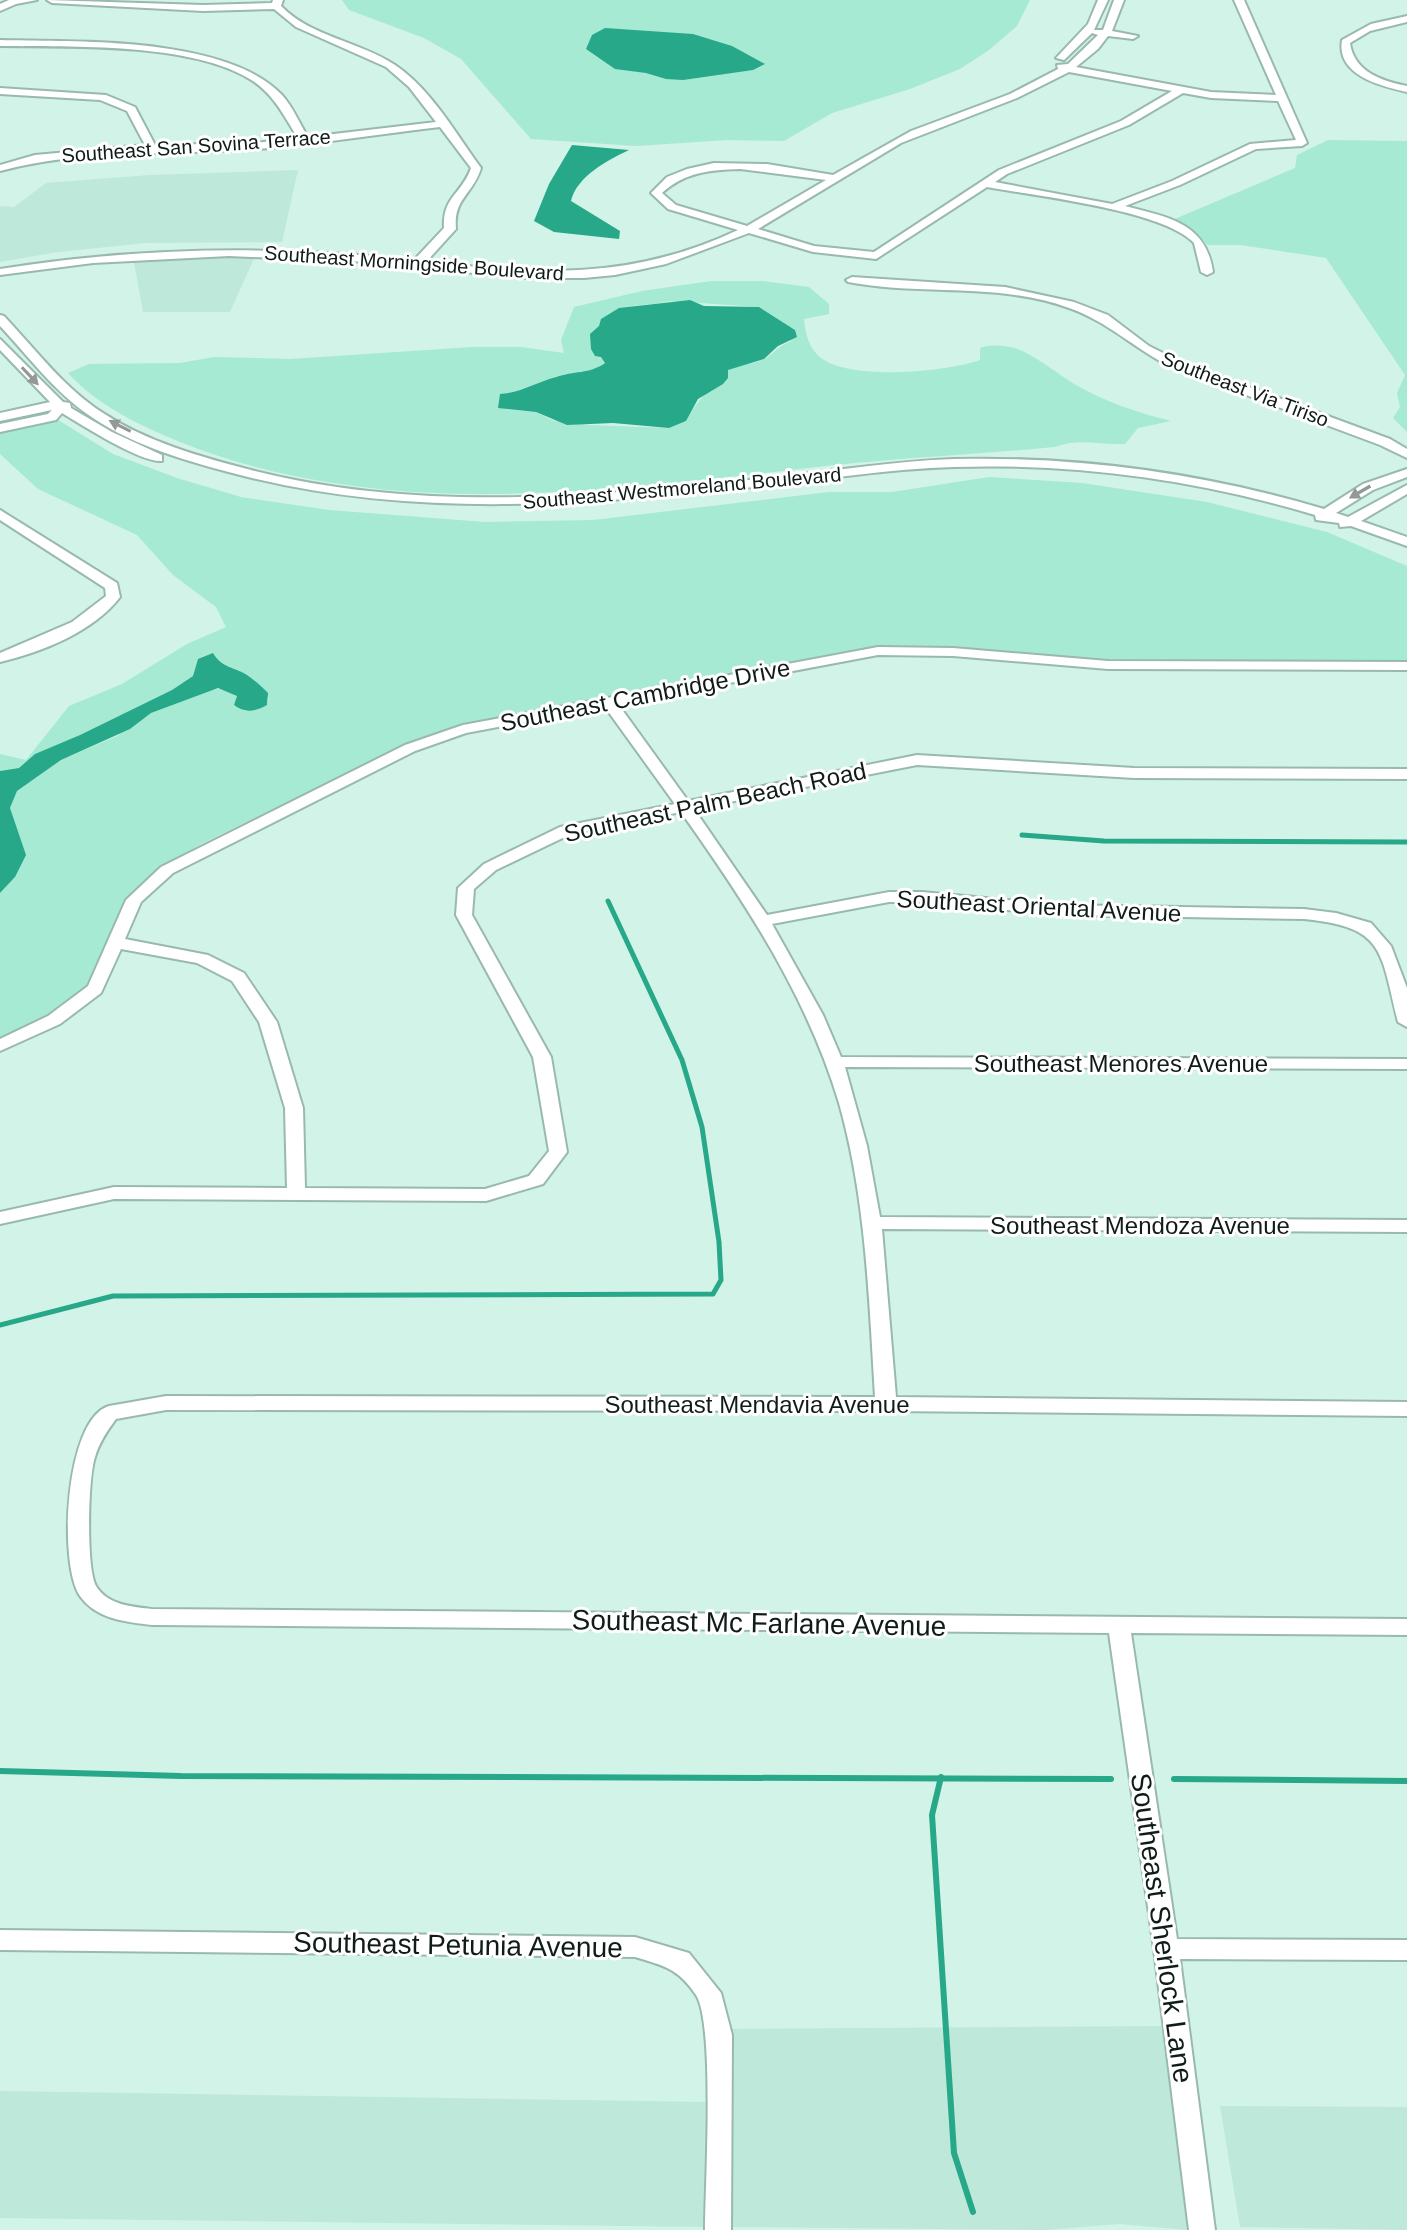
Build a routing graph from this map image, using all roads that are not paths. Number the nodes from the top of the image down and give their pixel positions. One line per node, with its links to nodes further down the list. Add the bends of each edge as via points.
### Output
1 (32, 0): 7 (street)
2 (52, 0): 6 (street, via 203,8)
3 (1103, 0): 9 (street, Southeast Morningside Boulevard)
4 (1119, 0): 10 (street, Southeast Morningside Boulevard)
5 (1239, 0): 18 (street)
6 (277, 3): 21 (street, via 291,22 370,53 404,76)
7 (0, 8)
8 (1407, 19): 15 (street, via 1356,33 1345,42 1345,54 1352,66 1372,78)
9 (1088, 31): 10 (street); 13 (street, Southeast Morningside Boulevard)
10 (1104, 33): 11 (street); 14 (street, Southeast Morningside Boulevard)
11 (1133, 36)
12 (0, 43): 24 (street, via 173,52 220,64 277,96)
13 (1053, 66): 14 (street); 19 (street, Southeast Morningside Boulevard)
14 (1068, 69): 16 (street); 20 (street, Southeast Morningside Boulevard)
15 (1407, 89)
16 (1181, 90): 18 (street); 29 (street, via 1125,123 1022,163)
17 (0, 91): 25 (street, via 102,97 131,109)
18 (1282, 98): 30 (street, via 1302,143 1254,146)
19 (978, 102): 20 (street); 22 (street, Southeast Morningside Boulevard)
20 (991, 106): 23 (street, Southeast Morningside Boulevard)
21 (442, 124): 24 (street, Southeast San Sovina Terrace); 34 (street, via 476,168 474,181 447,211 450,229)
22 (890, 134): 23 (street); 27 (street, Southeast Morningside Boulevard)
23 (904, 138): 28 (street, Southeast Morningside Boulevard)
24 (304, 139): 25 (street, Southeast San Sovina Terrace, via 255,146)
25 (152, 148): 26 (street, Southeast San Sovina Terrace, via 35,158)
26 (0, 168)
27 (819, 175): 28 (street); 31 (street, Southeast Morningside Boulevard); 31 (street, via 771,166 696,170 664,182 656,193 672,207)
28 (835, 179): 32 (street, Southeast Morningside Boulevard)
29 (988, 184): 30 (street); 32 (street, via 876,256 813,249)
30 (1111, 208): 38 (street, via 1190,232 1204,248)
31 (733, 223): 32 (street); 37 (street, Southeast Morningside Boulevard, via 659,254)
32 (747, 228): 37 (street, Southeast Morningside Boulevard, via 671,260 616,272)
33 (56, 259): 34 (street, Southeast Morningside Boulevard, via 166,249 268,248); 35 (street, Southeast Morningside Boulevard); 36 (street, Southeast Morningside Boulevard)
34 (422, 260): 37 (street, Southeast Morningside Boulevard, via 472,271)
35 (0, 264)
36 (0, 272)
37 (565, 272)
38 (1207, 272)
39 (852, 280): 46 (street, Southeast Via Tiriso, via 1005,290 1070,304 1104,318 1175,364)
40 (0, 319): 42 (street, Southeast Westmoreland Boulevard)
41 (0, 343): 43 (street, Southeast Westmoreland Boulevard, one-way to 43)
42 (80, 402): 43 (street); 50 (street, Southeast Westmoreland Boulevard, one-way to 42, via 1124,472 1044,463 901,467 562,502 344,494 241,473 171,451)
43 (61, 407): 44 (street); 45 (street, via 52,417); 50 (street, Southeast Westmoreland Boulevard, via 161,460 230,482 334,504 477,514 556,512 992,471 1109,479)
44 (0, 417)
45 (0, 428)
46 (1407, 454)
47 (1407, 473): 50 (street, one-way to 50, via 1368,487)
48 (1407, 489): 51 (street)
49 (0, 514): 54 (street, via 112,586 113,597 104,610)
50 (1321, 517): 51 (street, Southeast Westmoreland Boulevard)
51 (1345, 524): 52 (street, Southeast Westmoreland Boulevard); 53 (street, Southeast Westmoreland Boulevard)
52 (1407, 542)
53 (1407, 555)
54 (0, 658)
55 (1407, 666): 56 (street, Southeast Cambridge Drive, via 1108,665 878,651)
56 (608, 701): 58 (street); 60 (street, Southeast Cambridge Drive, via 463,729 410,748 167,870 134,900)
57 (1407, 774): 58 (street, Southeast Palm Beach Road, via 1134,773 917,760)
58 (683, 806): 59 (street); 65 (street, Southeast Palm Beach Road, via 566,830 490,867 466,888 464,915 542,1057 558,1152 536,1180 486,1195)
59 (762, 921): 61 (street, Southeast Oriental Avenue, via 889,897 1059,910 1304,914 1365,927 1386,950); 63 (street, via 804,994)
60 (118, 943): 62 (street, Southeast Cambridge Drive, via 95,989 54,1020); 65 (street, via 202,959 238,977 268,1022 294,1108)
61 (1407, 1022)
62 (0, 1046)
63 (834, 1062): 64 (street, Southeast Menores Avenue); 67 (street)
64 (1407, 1064)
65 (296, 1193): 66 (street, Southeast Palm Beach Road, via 114,1193)
66 (0, 1218)
67 (874, 1223): 68 (street, Southeast Mendoza Avenue); 69 (street)
68 (1407, 1226)
69 (886, 1404): 70 (street, Southeast Mendavia Avenue); 71 (street, Southeast Mendavia Avenue, via 166,1403 109,1413 92,1435 82,1465 80,1559 86,1589)
70 (1407, 1409)
71 (112, 1612): 72 (street, Southeast Mc Farlane Avenue, via 152,1617)
72 (1119, 1626): 73 (street, Southeast Mc Farlane Avenue); 75 (street, Southeast Sherlock Lane)
73 (1407, 1627)
74 (0, 1940): 77 (street, Southeast Petunia Avenue, via 635,1947 680,1960 709,1993 719,2035)
75 (1166, 1949): 76 (street); 78 (street, Southeast Sherlock Lane)
76 (1407, 1950)
77 (718, 2230)
78 (1202, 2230)

